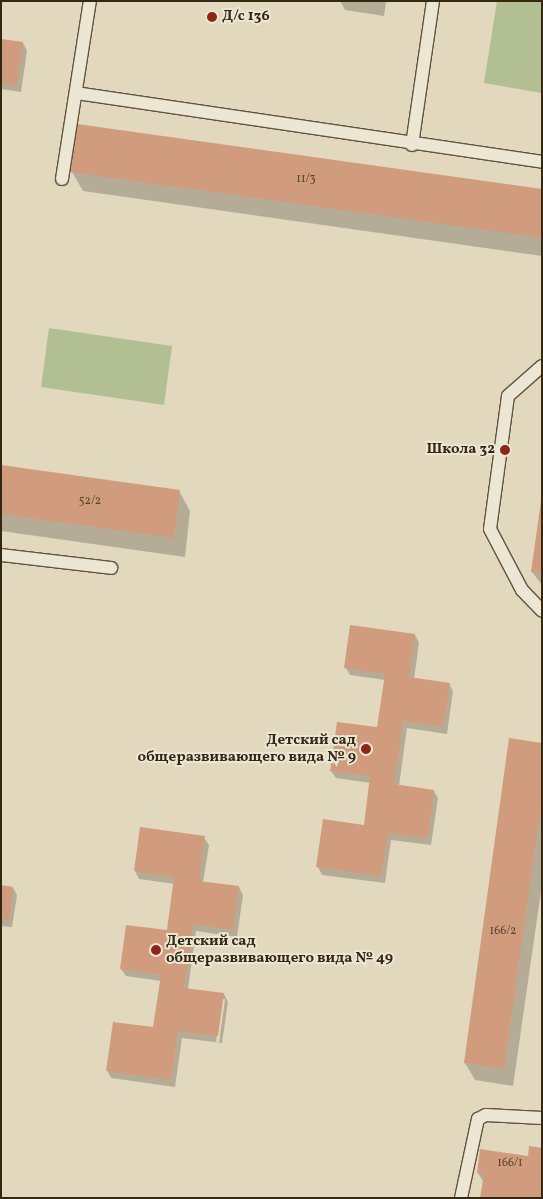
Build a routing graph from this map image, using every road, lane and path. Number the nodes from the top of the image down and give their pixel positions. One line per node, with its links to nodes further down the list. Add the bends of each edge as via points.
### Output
1 (90, 1): 3 (lane)
2 (433, 1): 4 (lane)
3 (76, 93): 4 (lane); 6 (lane)
4 (412, 145): 5 (lane)
5 (542, 162)
6 (62, 179)
7 (542, 366): 10 (lane, via 508,396 490,526 522,590)
8 (1, 555): 9 (lane)
9 (111, 568)
10 (542, 611)
11 (542, 1118): 12 (lane, via 486,1115 478,1119)
12 (461, 1198)

